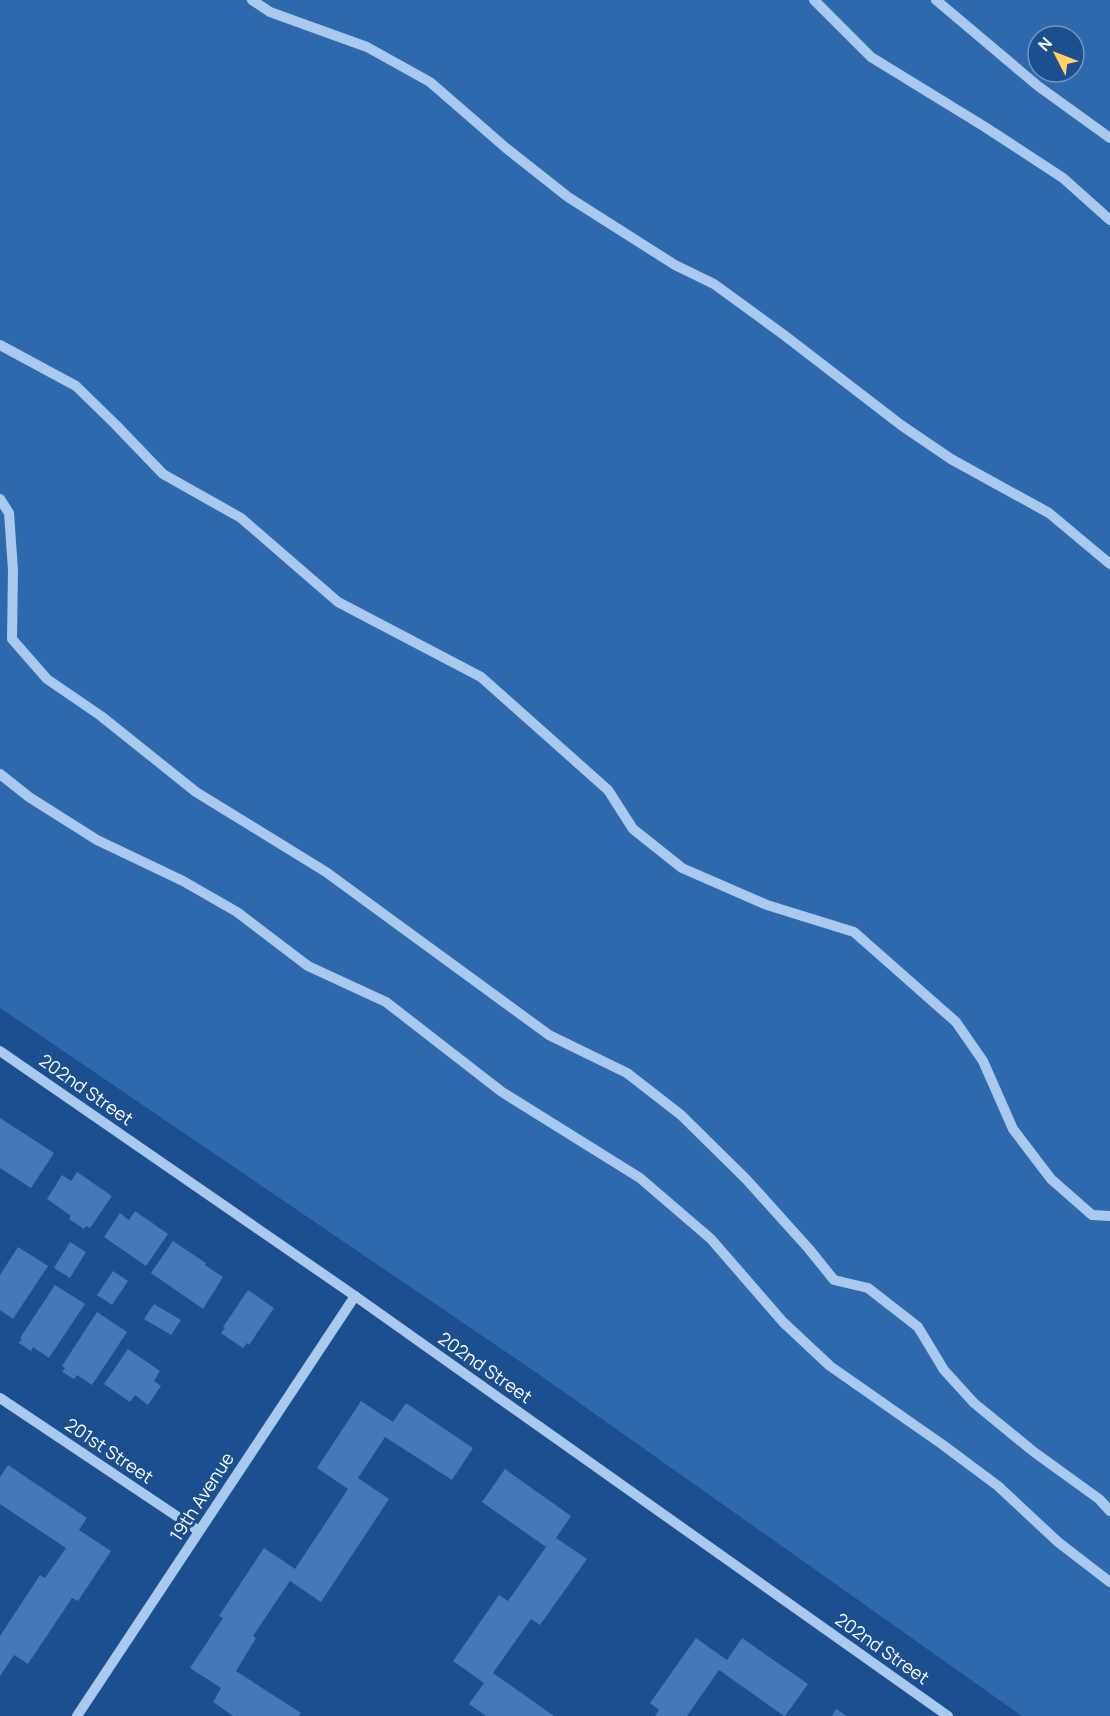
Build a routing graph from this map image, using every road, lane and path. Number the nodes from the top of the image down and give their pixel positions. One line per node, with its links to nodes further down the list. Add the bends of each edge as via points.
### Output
1 (252, 0): 8 (street, via 270,12 367,47 430,82 568,196 675,265 714,284 951,459 1049,513)
2 (814, 0): 5 (street, via 871,57 1063,178)
3 (936, 0): 4 (street, via 1038,86)
4 (1110, 138)
5 (1110, 220)
6 (0, 345): 11 (street, via 76,386 163,474 241,518 338,602 481,677 608,790 633,829 682,868 767,905 854,932 956,1022 983,1060 1013,1129 1051,1179 1092,1215)
7 (0, 499): 14 (street, via 9,513 12,639 47,680 101,716 196,792 326,872 549,1035 627,1073 681,1115 746,1179 834,1280 868,1288 918,1327 944,1370 974,1403)
8 (1110, 564)
9 (0, 774): 16 (street, via 97,840 237,912 308,966 386,1002 502,1092 640,1178 711,1239 783,1322 830,1366 998,1486 1058,1542)
10 (0, 1051): 12 (street, 202nd Street)
11 (1110, 1216)
12 (355, 1296): 15 (street, 19th Avenue); 18 (street, 202nd Street)
13 (0, 1398): 15 (street, 201st Street)
14 (1110, 1511)
15 (199, 1531): 17 (street, 19th Avenue)
16 (1110, 1582)
17 (77, 1716)
18 (948, 1716)

